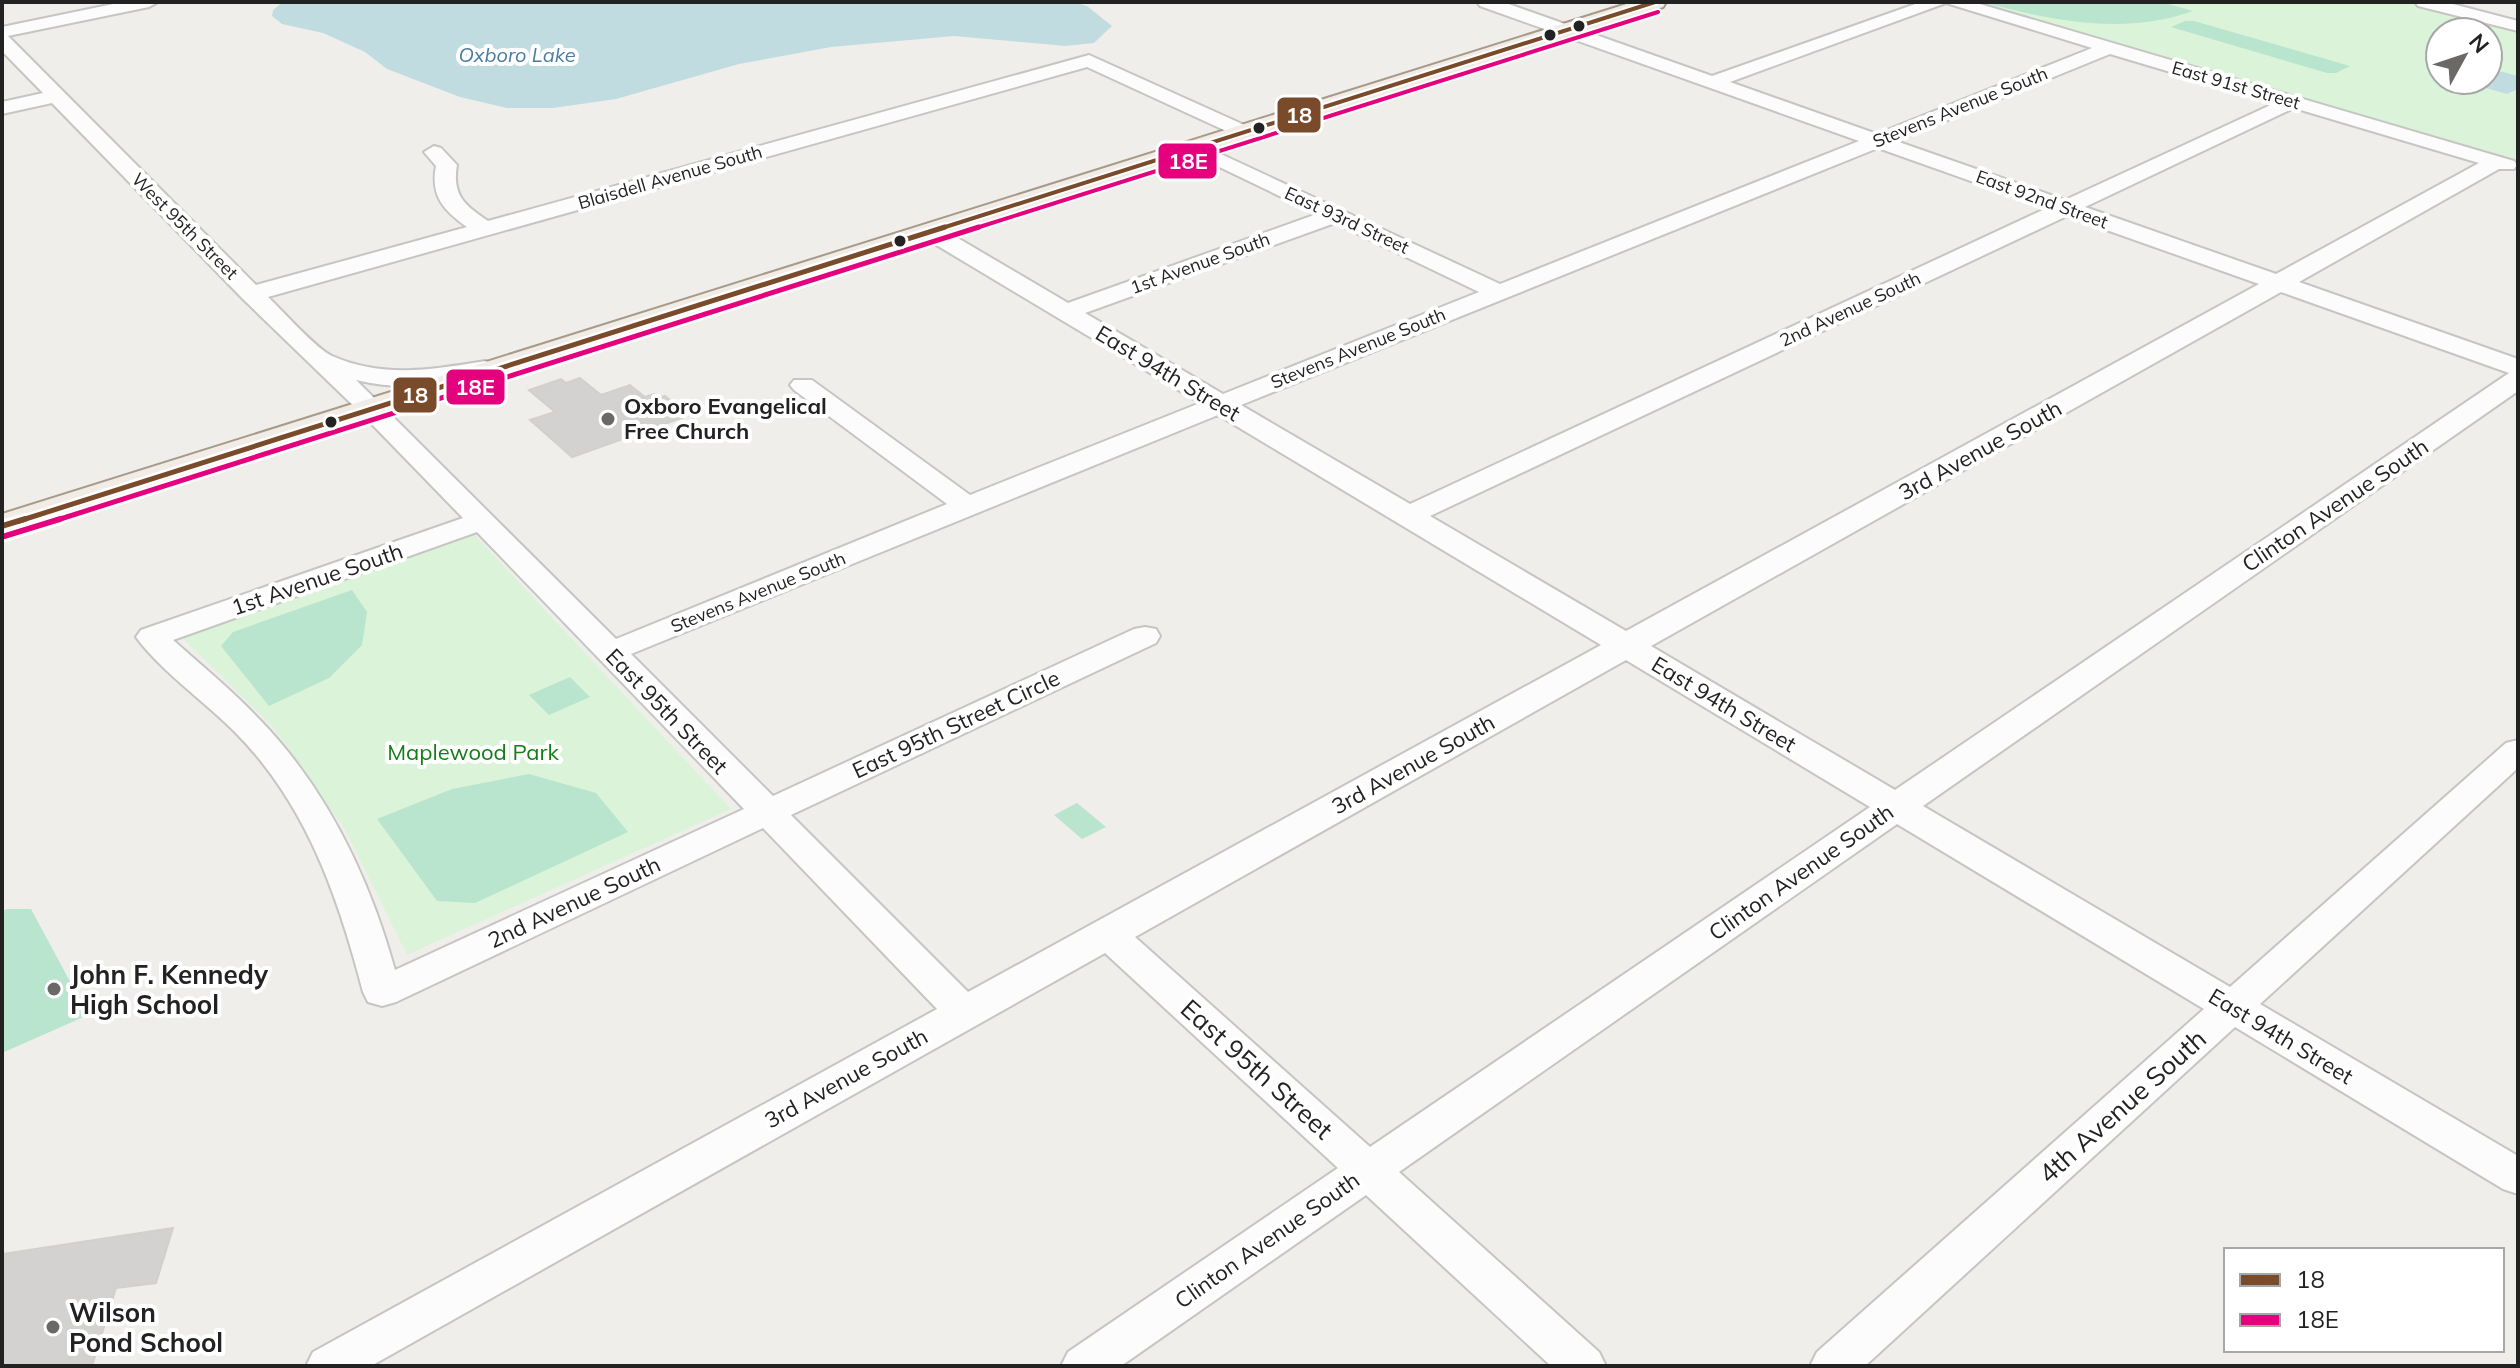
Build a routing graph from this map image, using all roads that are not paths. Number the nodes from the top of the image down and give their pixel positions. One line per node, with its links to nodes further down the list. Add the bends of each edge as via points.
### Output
1 (149, 2): 11 (street)
2 (1486, 2): 10 (street, East 92nd Street)
3 (1655, 2): 10 (main road)
4 (1938, 2): 14 (street)
5 (1954, 2): 13 (street, East 91st Street)
6 (2424, 2): 8 (street)
7 (2496, 2): 8 (street)
8 (2471, 14): 9 (street)
9 (2518, 26)
10 (1566, 30): 14 (street, East 92nd Street); 18 (main road)
11 (2, 32)
12 (2, 40): 15 (street, West 95th Street)
13 (2109, 48): 16 (street, East 91st Street); 19 (street, Stevens Avenue South)
14 (1712, 82): 19 (street, East 92nd Street)
15 (56, 96): 17 (street); 29 (street, West 95th Street)
16 (2292, 102): 22 (street, East 91st Street); 23 (street, 2nd Avenue South)
17 (2, 108)
18 (1244, 132): 20 (main road); 25 (street, Blaisdell Avenue South, via 1089,61)
19 (1877, 141): 23 (street, East 92nd Street); 28 (street, Stevens Avenue South)
20 (1195, 148): 24 (street, East 93rd Street); 26 (main road)
21 (434, 152): 25 (street, via 447,165 446,197)
22 (2508, 165): 27 (street, 3rd Avenue South)
23 (2066, 208): 27 (street, East 92nd Street); 39 (street, 2nd Avenue South)
24 (1336, 215): 28 (street, East 93rd Street); 30 (street, 1st Avenue South)
25 (484, 229): 29 (street, Blaisdell Avenue South)
26 (931, 232): 30 (street, East 94th Street); 32 (main road)
27 (2279, 283): 33 (street, East 92nd Street); 43 (street, 3rd Avenue South)
28 (1498, 292): 36 (street, Stevens Avenue South)
29 (251, 294): 31 (street, West 95th Street)
30 (1065, 312): 36 (street, East 94th Street)
31 (316, 357): 32 (street, via 378,379 425,379); 37 (street, West 95th Street)
32 (508, 366): 37 (main road)
33 (2518, 368)
34 (2518, 379): 46 (street, Clinton Avenue South)
35 (803, 385): 38 (street)
36 (1220, 404): 38 (street, Stevens Avenue South); 39 (street, East 94th Street)
37 (372, 409): 40 (street, East 95th Street); 41 (main road)
38 (967, 506): 44 (street, Stevens Avenue South)
39 (1408, 516): 43 (street, East 94th Street)
40 (482, 521): 44 (street, East 95th Street); 49 (street, 1st Avenue South, via 152,637 248,726 292,780 329,841 360,911)
41 (2, 526)
42 (1145, 636): 47 (street, East 95th Street Circle)
43 (1628, 647): 46 (street, East 94th Street); 48 (street, 3rd Avenue South)
44 (610, 652): 47 (street, East 95th Street)
45 (2518, 750): 50 (street, 4th Avenue South)
46 (1896, 806): 50 (street, East 94th Street); 52 (street, Clinton Avenue South)
47 (766, 813): 49 (street, 2nd Avenue South); 51 (street, East 95th Street)
48 (1107, 933): 51 (street, 3rd Avenue South); 52 (street, East 95th Street)
49 (382, 992)
50 (2233, 1007): 53 (street, East 94th Street); 57 (street, 4th Avenue South)
51 (964, 1012): 54 (street, 3rd Avenue South)
52 (1368, 1170): 55 (street, Clinton Avenue South); 56 (street, East 95th Street)
53 (2518, 1177)
54 (333, 1365)
55 (1084, 1366)
56 (1583, 1366)
57 (1833, 1366)

